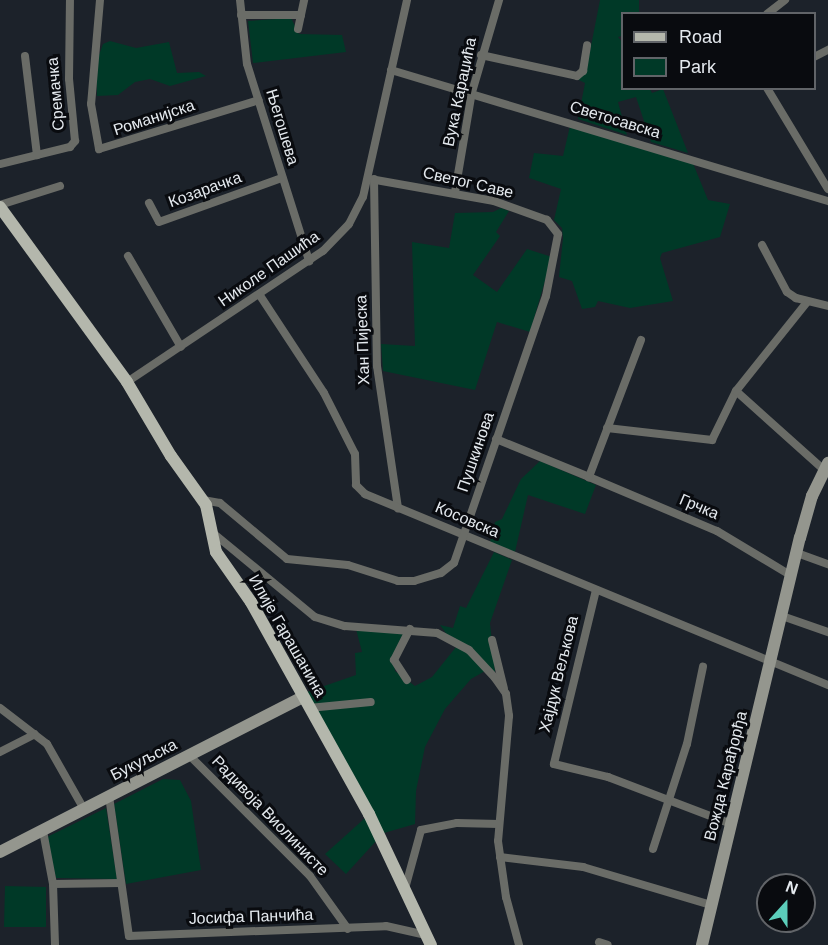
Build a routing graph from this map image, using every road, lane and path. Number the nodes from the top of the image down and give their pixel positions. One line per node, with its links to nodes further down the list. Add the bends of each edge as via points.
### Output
1 (69, 0): 19 (street, Сремачка, via 69,79 75,141 70,147)
2 (100, 0): 18 (street, Романијска, via 91,104 99,150)
3 (240, 0): 9 (street, Његошева)
4 (304, 0): 10 (street)
5 (407, 0): 15 (street, Николе Пашића)
6 (499, 0): 13 (street, Вука Караџића)
7 (785, 0): 8 (street)
8 (770, 12)
9 (241, 15): 10 (street); 18 (street, Његошева, via 247,64)
10 (301, 15): 11 (street)
11 (298, 29)
12 (587, 45): 13 (street, via 583,71 577,76)
13 (481, 55): 17 (street, Вука Караџића)
14 (25, 57): 19 (street)
15 (392, 70): 17 (street, Светосавска); 22 (street, Николе Пашића)
16 (768, 90): 24 (street)
17 (472, 92): 25 (street, Вука Караџића); 26 (street, Светосавска)
18 (259, 100): 21 (street, Његошева)
19 (37, 155): 20 (street, Сремачка)
20 (0, 164)
21 (282, 178): 27 (street, Козарачка, via 159,222); 32 (street, Његошева)
22 (372, 179): 25 (street, Светог Саве); 32 (street, Николе Пашића, via 349,224); 45 (street, Хан Пијеска, via 377,366)
23 (60, 186): 28 (street)
24 (828, 189)
25 (455, 192): 29 (street, Светог Саве)
26 (828, 201)
27 (149, 203)
28 (0, 206): 38 (main road, Илије Гарашанина)
29 (552, 222): 41 (street, Пушкинова, via 558,234 555,262)
30 (762, 245): 34 (street, via 787,292)
31 (128, 256): 37 (street)
32 (309, 261): 33 (street, Николе Пашића)
33 (259, 294): 37 (street, Николе Пашића); 45 (street, Косовска, via 334,413 355,454 359,489)
34 (807, 302): 35 (street); 39 (street)
35 (828, 306)
36 (641, 340): 40 (street)
37 (181, 347): 38 (street, Николе Пашића)
38 (127, 382): 44 (main road, Илије Гарашанина, via 171,456)
39 (736, 391): 40 (street, via 717,435 707,442); 42 (street)
40 (607, 428): 43 (street)
41 (496, 438): 43 (street, Грчка); 47 (street, Пушкинова)
42 (826, 467): 48 (main road, Вожда Карађорђа, via 812,496)
43 (589, 477): 50 (street, Грчка, via 720,532)
44 (203, 500): 46 (main road, Илије Гарашанина); 47 (street, Пушкинова, via 220,503 287,559 348,564 398,581 426,579 450,568)
45 (398, 508): 47 (street, Косовска)
46 (213, 533): 53 (street, via 315,617 345,626); 61 (main road, Илије Гарашанина, via 216,552 251,602)
47 (464, 535): 51 (street, Косовска)
48 (797, 553): 49 (street); 50 (main road, Вожда Карађорђа)
49 (828, 564)
50 (792, 576): 52 (main road, Вожда Карађорђа)
51 (596, 590): 56 (street, Косовска); 69 (street, Хајдук Вељкова, via 554,764 608,777)
52 (782, 616): 54 (street); 56 (main road, Вожда Карађорђа)
53 (410, 629): 58 (street, via 394,660); 60 (street, via 455,640 483,663)
54 (828, 632)
55 (492, 640): 60 (street)
56 (770, 662): 59 (street, Косовска); 72 (main road, Вожда Карађорђа)
57 (703, 667): 69 (street)
58 (407, 680)
59 (828, 685)
60 (506, 694): 71 (street, via 509,716)
61 (303, 697): 64 (main road, Илије Гарашанина); 67 (main road, Букуљска)
62 (371, 702): 64 (street)
63 (0, 708): 65 (street)
64 (309, 708): 79 (main road, Илије Гарашанина)
65 (35, 734): 66 (street); 70 (street, via 47,744)
66 (0, 752)
67 (189, 755): 68 (main road, Букуљска); 81 (street, Радивоја Виолинисте, via 310,876)
68 (110, 796): 70 (main road, Букуљска); 77 (street)
69 (670, 801): 72 (street); 74 (street)
70 (84, 809): 73 (main road, Букуљска)
71 (499, 824): 76 (street); 79 (street, via 457,823 421,830)
72 (731, 824): 80 (main road, Вожда Карађорђа)
73 (43, 831): 75 (main road, Букуљска); 78 (street)
74 (653, 849)
75 (0, 852)
76 (500, 857): 80 (street, via 583,867); 84 (street)
77 (121, 883): 78 (street); 81 (street, Јосифа Панчића, via 129,936)
78 (53, 884): 83 (street)
79 (406, 885): 82 (main road, Илије Гарашанина)
80 (711, 905): 85 (main road, Вожда Карађорђа)
81 (348, 929): 82 (street, Јосифа Панчића, via 386,926)
82 (429, 940)
83 (55, 945)
84 (519, 945)
85 (702, 945)

